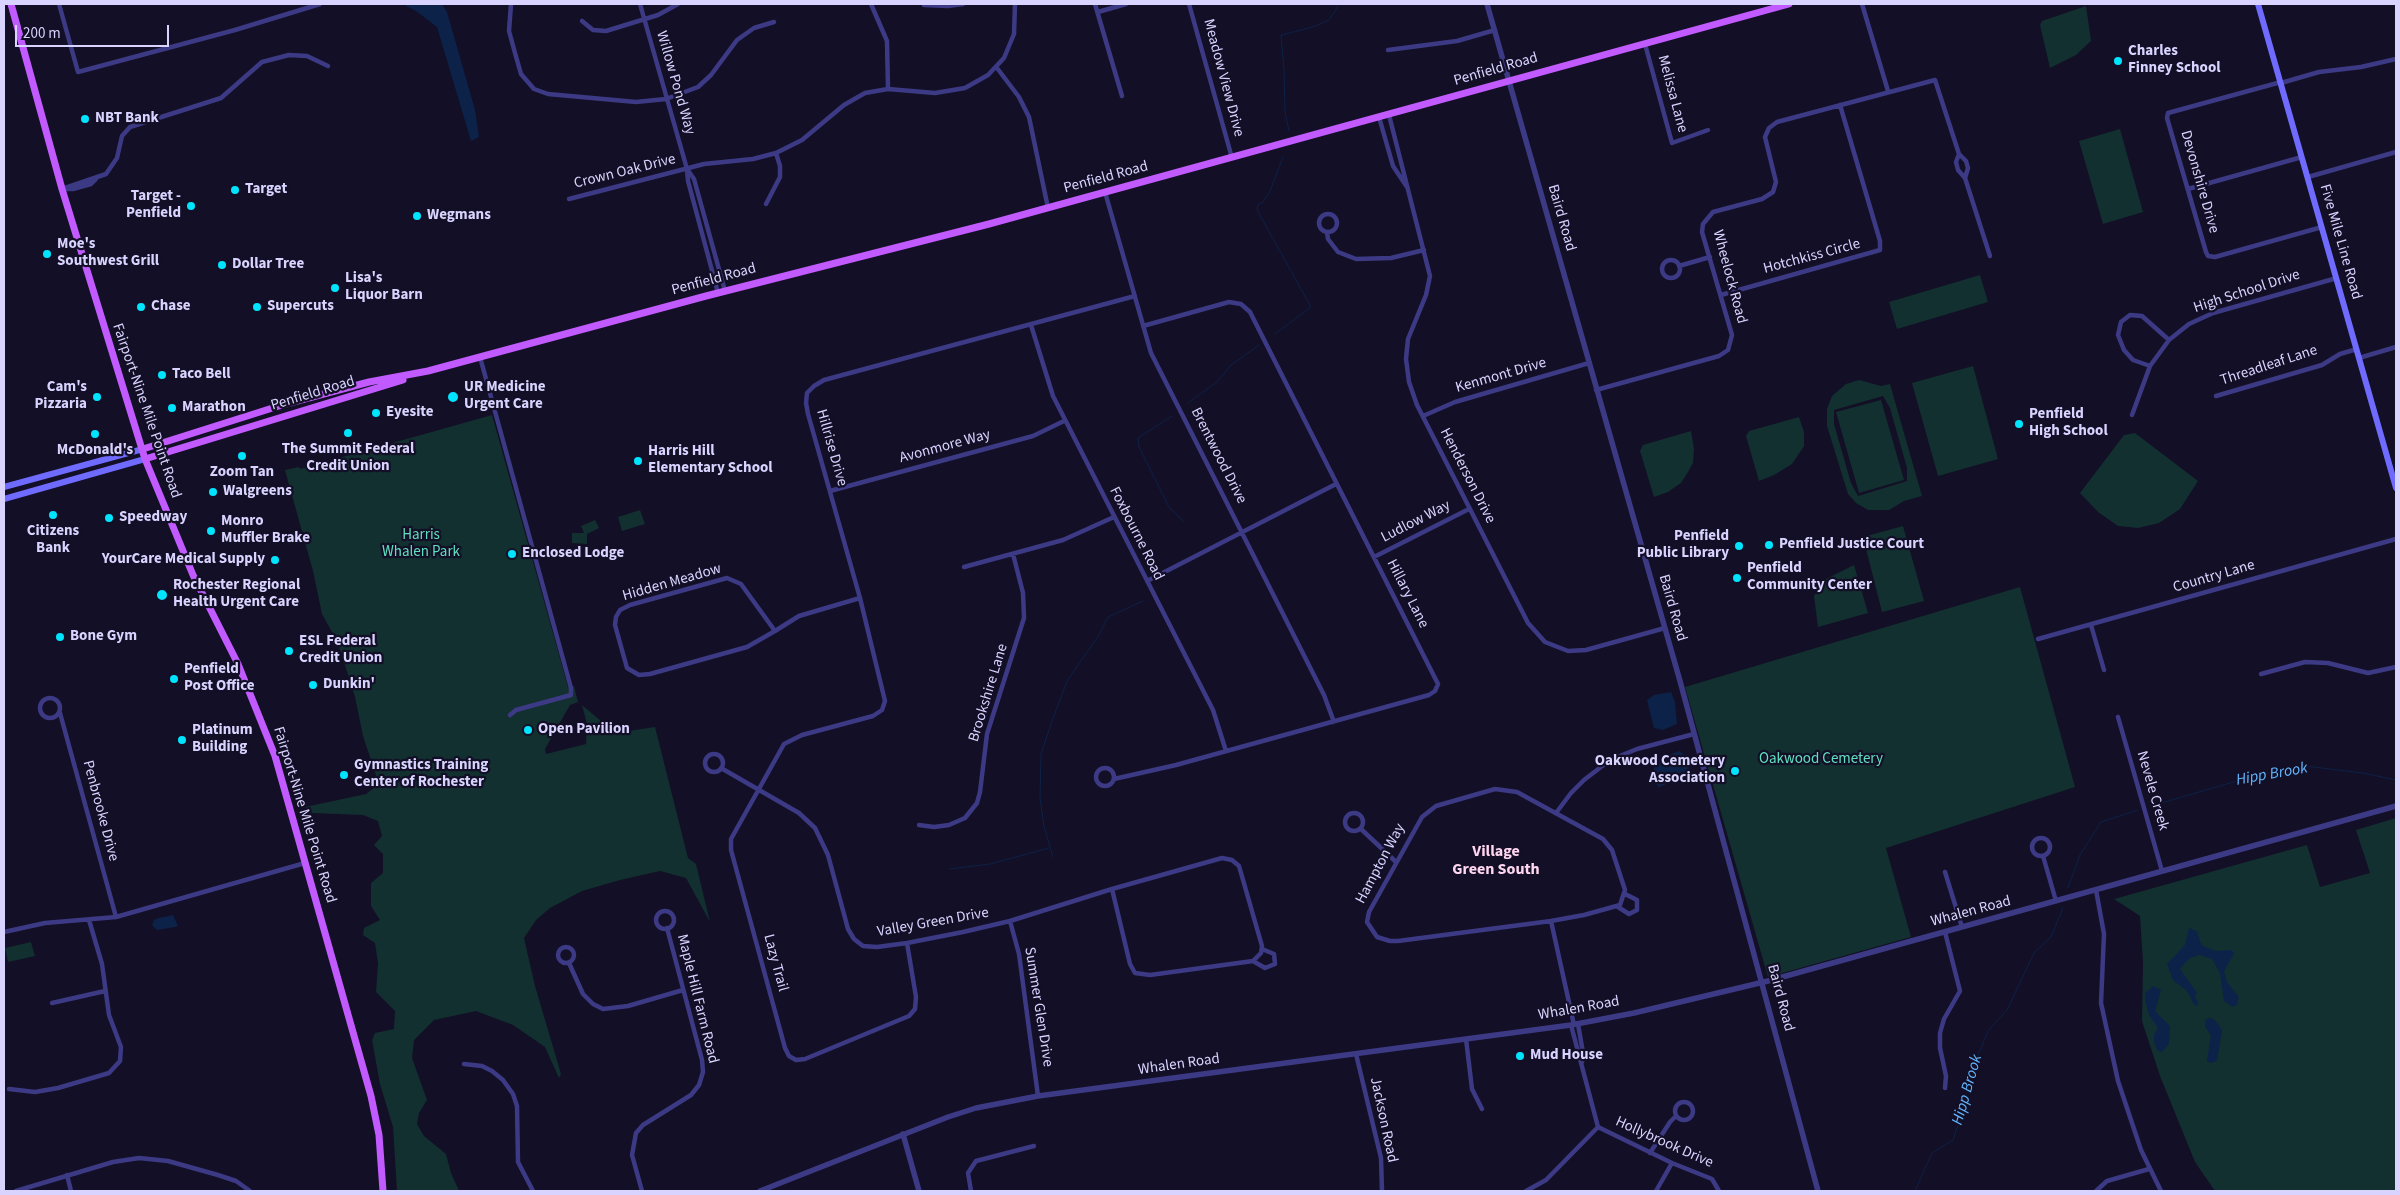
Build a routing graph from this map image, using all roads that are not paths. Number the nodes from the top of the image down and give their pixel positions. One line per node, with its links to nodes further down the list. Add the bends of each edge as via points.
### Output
1 (11, 4): 46 (main road, Fairport-Nine Mile Point Road)
2 (59, 4): 3 (street, via 78,72)
3 (320, 4)
4 (511, 4): 33 (street, via 509,32 521,74 534,89 548,94 636,102)
5 (640, 4): 19 (street, Willow Pond Way)
6 (678, 4): 19 (street)
7 (871, 4): 30 (street, via 887,41)
8 (924, 4): 9 (street)
9 (962, 4)
10 (1015, 4): 27 (street, via 1014,34)
11 (1095, 4): 18 (street)
12 (1126, 4): 18 (street)
13 (1190, 4): 42 (street, Meadow View Drive)
14 (1487, 4): 22 (street, Baird Road)
15 (1789, 4): 23 (main road, Penfield Road)
16 (1862, 4): 31 (street)
17 (2258, 4): 29 (main road, Five Mile Line Road)
18 (1098, 12): 32 (street)
19 (645, 20): 20 (street, via 606,31 593,30); 33 (street, Willow Pond Way)
20 (582, 21)
21 (774, 22): 33 (street, via 754,28 737,40 698,87)
22 (1495, 30): 24 (street, via 1457,41); 28 (street, Baird Road)
23 (1645, 44): 28 (main road, Penfield Road); 37 (street, Melissa Lane, via 1672,143)
24 (1388, 50)
25 (2396, 58): 29 (street)
26 (328, 66): 46 (street, via 306,56 290,55 262,62 221,98 130,127 122,136 114,165 106,174)
27 (997, 68): 30 (street, via 956,91 935,93); 52 (street, via 1019,97 1029,117)
28 (1510, 80): 35 (main road, Penfield Road); 70 (street, Baird Road)
29 (2281, 82): 41 (main road, Five Mile Line Road); 47 (street, Devonshire Drive, via 2168,113)
30 (888, 89): 39 (street, via 853,98 811,134)
31 (1888, 91): 34 (street, Wheelock Road); 40 (street, Wheelock Road, via 1932,79 1937,82)
32 (1122, 96)
33 (666, 99): 43 (street, Willow Pond Way)
34 (1840, 105): 57 (street, Wheelock Road, via 1777,122 1769,128 1765,140 1776,178 1775,190 1766,197 1713,212 1706,217 1702,228); 61 (street, Hotchkiss Circle, via 1880,250)
35 (1389, 115): 36 (main road, Penfield Road); 48 (street, Henderson Drive)
36 (1379, 117): 42 (main road, Penfield Road); 48 (street, Henderson Drive, via 1393,166)
37 (1708, 130)
38 (2396, 152): 44 (street)
39 (776, 153): 43 (street); 51 (street, via 780,177)
40 (1959, 154): 45 (street, via 1956,162); 45 (street, via 1968,168)
41 (2302, 157): 44 (main road, Five Mile Line Road); 47 (street)
42 (1232, 159): 49 (main road, Penfield Road)
43 (687, 169): 50 (street, Crown Oak Drive); 60 (street, Willow Pond Way, via 694,179)
44 (2308, 177): 53 (main road, Five Mile Line Road)
45 (1965, 178): 56 (street)
46 (62, 189): 78 (main road, Fairport-Nine Mile Point Road)
47 (2188, 189): 53 (street, Devonshire Drive, via 2210,257)
48 (1409, 191): 55 (street, Henderson Drive)
49 (1104, 192): 52 (main road, Penfield Road); 62 (street, Brentwood Drive)
50 (570, 199)
51 (766, 204)
52 (1048, 208): 60 (main road, Penfield Road)
53 (2322, 227): 59 (main road, Five Mile Line Road)
54 (1327, 232): 54 (street, via 1336,226 1336,217 1330,214 1322,216 1319,221 1321,229); 55 (street, via 1338,252 1356,259 1391,258)
55 (1424, 250): 76 (street, Henderson Drive, via 1429,285 1411,328 1406,359 1409,382)
56 (1990, 256)
57 (1710, 257): 58 (street); 61 (street, Wheelock Road)
58 (1680, 266)
59 (2337, 278): 65 (street, High School Drive, via 2204,316); 67 (main road, Five Mile Line Road)
60 (721, 292): 68 (main road, Penfield Road)
61 (1721, 295): 73 (street, Wheelock Road, via 1732,341 1724,354)
62 (1135, 296): 63 (street, Hillrise Drive); 64 (street, Brentwood Drive)
63 (1031, 325): 77 (street, Foxbourne Road, via 1044,374); 83 (street, Hillrise Drive, via 824,380 814,386 807,393 806,408)
64 (1143, 326): 80 (street, Hillary Lane, via 1229,302 1246,307); 87 (street, Brentwood Drive, via 1156,363)
65 (2170, 340): 71 (street, High School Drive); 71 (street, via 2142,316 2130,315 2120,322 2118,335 2128,357)
66 (2396, 347): 69 (street)
67 (2357, 349): 69 (main road, Five Mile Line Road); 74 (street, Threadleaf Lane, via 2340,354 2322,365)
68 (480, 357): 72 (main road, Penfield Road); 102 (street, via 571,688 571,696 516,710)
69 (2359, 358): 82 (main road, Five Mile Line Road)
70 (1588, 363): 73 (street, Baird Road); 76 (street, Kenmont Drive, via 1455,402)
71 (2150, 366): 75 (street, High School Drive)
72 (428, 371): 78 (main road, Penfield Road, via 282,405); 79 (main road, Penfield Road)
73 (1596, 390): 95 (street, Baird Road)
74 (2216, 396)
75 (2132, 415)
76 (1423, 416): 85 (street, Henderson Drive)
77 (1064, 421): 83 (street, Avonmore Way, via 1033,436); 86 (street, Foxbourne Road)
78 (142, 449): 79 (main road, Fairport-Nine Mile Point Road); 81 (main road, Penfield Road)
79 (145, 459): 84 (main road, Penfield Road); 117 (main road, Fairport-Nine Mile Point Road, via 189,567 238,664 275,756)
80 (1336, 484): 87 (street); 90 (street, Hillary Lane)
81 (4, 488)
82 (2396, 488)
83 (830, 491): 93 (street, Hillrise Drive)
84 (4, 498)
85 (1469, 509): 90 (street, Ludlow Way); 95 (street, Henderson Drive, via 1528,623 1545,642 1559,649 1578,651)
86 (1114, 517): 89 (street, via 1070,538); 92 (street, Foxbourne Road)
87 (1243, 533): 92 (street); 104 (street, Brentwood Drive, via 1324,695)
88 (2396, 539): 94 (street, Country Lane)
89 (1013, 554): 91 (street); 113 (street, Brookshire Lane, via 1023,592 1024,618 987,734 977,803 965,818 949,825)
90 (1374, 557): 104 (street, Hillary Lane, via 1433,671 1437,688 1429,695)
91 (964, 567)
92 (1147, 581): 107 (street, Foxbourne Road, via 1213,710)
93 (860, 598): 96 (street, Hidden Meadow, via 799,616); 105 (street, Hillrise Drive, via 885,701 879,714)
94 (2091, 625): 97 (street, Country Lane); 99 (street)
95 (1665, 628): 106 (street, Baird Road)
96 (774, 631): 96 (street, Hidden Meadow, via 747,647 644,676 627,668 615,621 625,607 727,578 741,584)
97 (2038, 640)
98 (2396, 667): 100 (street, via 2368,673 2328,663 2305,662)
99 (2104, 670)
100 (2261, 674)
101 (60, 712): 101 (street, via 59,703 54,699 44,700 40,705 41,715 47,718 54,718); 125 (street, Penbrooke Drive)
102 (510, 715)
103 (2118, 718): 118 (street, Nevele Creek)
104 (1334, 722): 107 (street, Hillary Lane)
105 (841, 725): 110 (street, Lazy Trail, via 802,734 788,741)
106 (1694, 734): 112 (street, via 1637,749 1610,760 1578,786); 137 (street, Baird Road)
107 (1226, 751): 109 (street, Hillary Lane)
108 (721, 768): 108 (street, via 717,772 709,770 707,758 712,754 718,755 723,762); 110 (street, Valley Green Drive)
109 (1114, 779): 109 (street, Hillary Lane, via 1111,784 1102,786 1097,774 1103,768 1109,769)
110 (757, 789): 133 (street, Valley Green Drive, via 799,814 815,828 828,855 848,929 858,943 870,947); 133 (street, Lazy Trail, via 730,843 784,1048 789,1056 805,1060 909,1016 915,1009 916,997)
111 (2396, 806): 118 (street, Whalen Road)
112 (1556, 813): 116 (street, Hampton Way, via 1506,789 1495,789 1444,804 1422,817); 122 (street, Hampton Way, via 1608,845 1616,858)
113 (919, 825)
114 (1361, 829): 114 (street, via 1361,817 1348,816 1345,821 1348,829); 116 (street)
115 (2043, 856): 115 (street, via 2048,853 2050,845 2046,840 2038,839 2032,850); 123 (street)
116 (1395, 861): 128 (street, Hampton Way, via 1367,916 1369,928 1382,940 1398,941)
117 (305, 864): 125 (street); 160 (main road, Fairport-Nine Mile Point Road, via 371,1096 379,1135)
118 (2162, 871): 121 (street, Whalen Road)
119 (1945, 872): 130 (street)
120 (1112, 889): 127 (street, Valley Green Drive); 134 (street, Valley Green Drive, via 1222,858 1230,859 1240,868); 135 (street, Valley Green Drive, via 1130,964 1135,972 1150,975)
121 (2096, 890): 123 (street, Whalen Road); 155 (street, via 2104,934 2101,1003 2118,1081)
122 (1625, 894): 124 (street); 124 (street, Hampton Way, via 1636,900 1636,910 1629,914)
123 (2056, 901): 130 (street, Whalen Road)
124 (1618, 907): 128 (street, Hampton Way)
125 (116, 917): 126 (street)
126 (90, 920): 131 (street, via 45,923); 139 (street, via 102,964)
127 (1010, 921): 133 (street, Valley Green Drive); 147 (street, Summer Glen Drive, via 1019,954)
128 (1551, 921): 141 (street, Hollybrook Drive)
129 (667, 928): 138 (street, Maple Hill Farm Road)
130 (1962, 928): 132 (street, Whalen Road)
131 (4, 932)
132 (1946, 932): 137 (street, Whalen Road); 145 (street, via 1960,991 1940,1033)
133 (908, 943)
134 (1262, 949): 135 (street); 135 (street, Valley Green Drive, via 1274,954 1274,964 1265,968)
135 (1253, 960)
136 (569, 963): 138 (street, via 583,994 604,1009 628,1006)
137 (1763, 983): 141 (street, Whalen Road); 170 (street, Baird Road)
138 (682, 990): 162 (street, Maple Hill Farm Road, via 702,1060 702,1078 691,1095 643,1125 636,1133 632,1155)
139 (105, 991): 140 (street); 146 (street, via 109,1015 122,1052 114,1070 52,1090 26,1092)
140 (52, 1003)
141 (1574, 1024): 142 (street, Whalen Road); 150 (street, Hollybrook Drive)
142 (1466, 1039): 143 (street, Whalen Road); 148 (street, via 1472,1090)
143 (1356, 1054): 147 (street, Whalen Road); 166 (street, Jackson Road, via 1381,1158)
144 (464, 1064): 161 (street, via 492,1071 512,1094 517,1114 518,1162)
145 (1945, 1088)
146 (9, 1089)
147 (1038, 1096): 151 (street, Whalen Road, via 965,1110)
148 (1482, 1109)
149 (1676, 1116): 149 (street, via 1688,1120 1694,1113 1692,1107 1685,1102 1680,1103 1675,1110); 153 (street)
150 (1598, 1127): 153 (street, Hollybrook Drive); 167 (street, via 1546,1180)
151 (903, 1134): 163 (street, Whalen Road); 164 (street)
152 (1034, 1146): 165 (street, via 976,1161 968,1173)
153 (1650, 1153): 154 (street, Hollybrook Drive)
154 (1672, 1163): 168 (street); 169 (street, Hollybrook Drive, via 1712,1179)
155 (2149, 1169): 171 (street, via 2107,1181); 172 (street)
156 (66, 1175): 157 (street); 158 (street); 159 (street, via 125,1159 155,1158 236,1181)
157 (16, 1191)
158 (71, 1191)
159 (250, 1191)
160 (383, 1191)
161 (533, 1191)
162 (642, 1191)
163 (760, 1191)
164 (919, 1191)
165 (971, 1191)
166 (1382, 1191)
167 (1529, 1191)
168 (1656, 1191)
169 (1719, 1191)
170 (1818, 1191)
171 (2096, 1191)
172 (2160, 1191)

